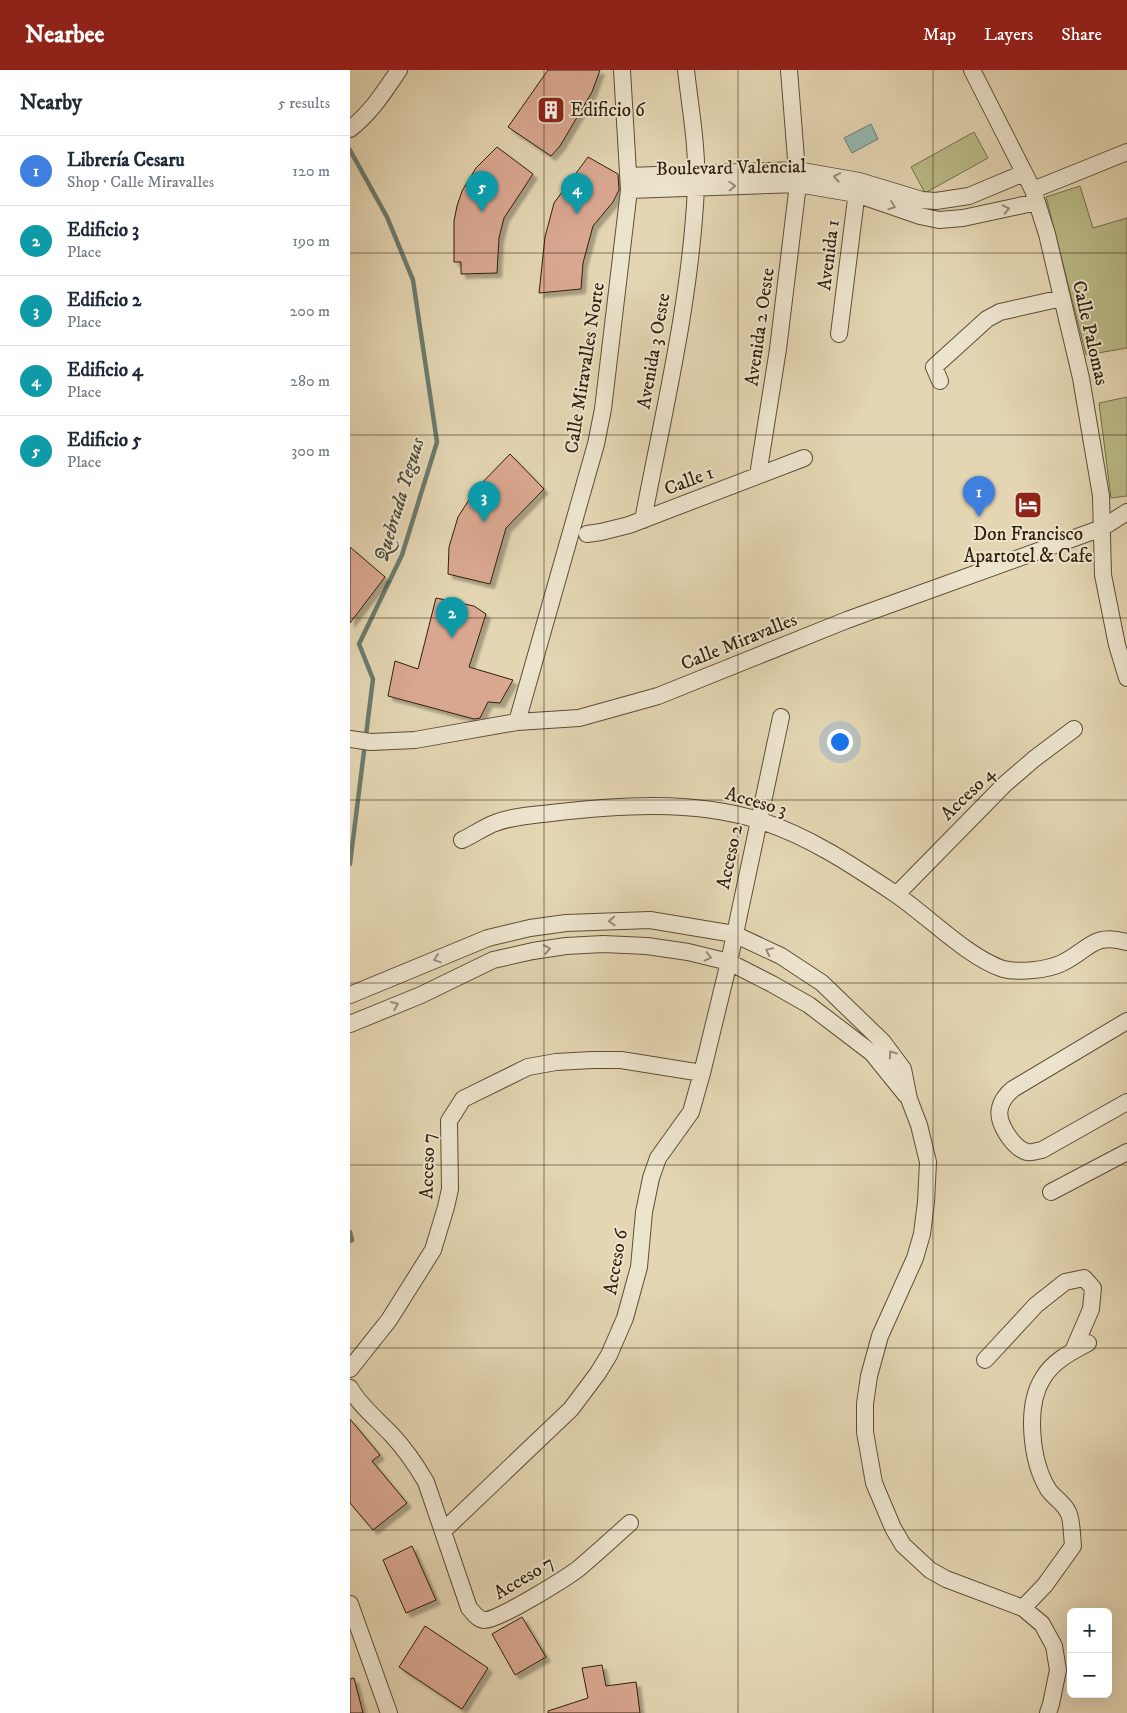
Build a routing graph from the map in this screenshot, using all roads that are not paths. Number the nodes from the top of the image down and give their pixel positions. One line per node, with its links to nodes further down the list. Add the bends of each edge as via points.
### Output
1 (399, 70): 6 (street, via 373,108)
2 (622, 70): 11 (street, Calle Miravalles Norte)
3 (686, 70): 10 (street, Avenida 3 Oeste)
4 (789, 70): 9 (street, Avenida 2 Oeste)
5 (972, 70): 8 (street, Calle Palomas)
6 (350, 129)
7 (1127, 152): 13 (street, Boulevard Valencial)
8 (1024, 173): 12 (street, Boulevard Valencial, via 969,196 936,201); 13 (street, Calle Palomas)
9 (798, 177): 10 (street, Boulevard Valencial); 12 (street, Boulevard Valencial); 18 (street, Avenida 2 Oeste, via 778,349)
10 (696, 180): 11 (street, Boulevard Valencial); 20 (street, Avenida 3 Oeste, via 690,256 676,349)
11 (629, 183): 25 (street, Calle Miravalles Norte, via 596,444)
12 (858, 188): 13 (street, Boulevard Valencial, one-way to 13, via 920,216 939,220 963,218); 15 (street, Avenida 1)
13 (1035, 196): 14 (street, Calle Palomas)
14 (1062, 298): 16 (street, via 1000,312 987,319 934,367); 21 (street, Calle Palomas, via 1081,378 1101,496)
15 (840, 334)
16 (940, 381)
17 (804, 458): 18 (street, Calle 1)
18 (758, 476): 20 (street, Calle 1)
19 (1127, 512): 21 (street, Calle Miravalles)
20 (643, 520): 22 (street, Calle 1)
21 (1102, 528): 23 (street, Calle Palomas, via 1103,575); 25 (street, Calle Miravalles, via 847,620 658,696 578,718)
22 (587, 534)
23 (1127, 678)
24 (781, 717): 28 (street, Acceso 2)
25 (517, 722): 27 (street, Calle Miravalles, via 415,740)
26 (1074, 730): 30 (street, Acceso 4, via 1005,784)
27 (359, 740)
28 (759, 820): 29 (street, Acceso 3, via 720,810 621,806 505,821); 30 (street, Acceso 3, via 840,858); 32 (street, Acceso 2)
29 (462, 840)
30 (897, 894): 31 (street, Acceso 3, via 985,961 1005,969 1035,970 1060,964 1100,940)
31 (1127, 942)
32 (732, 948): 33 (street, one-way to 33, via 650,920 566,923 530,928 488,938); 34 (street, one-way to 32, via 494,960 566,946 647,946 688,952); 38 (street, Acceso 6); 39 (street, via 772,984 809,1005 872,1053); 39 (street, one-way to 32, via 903,1069 884,1042 822,983 781,956)
33 (459, 951): 34 (street); 35 (street, one-way to 35)
34 (463, 976): 37 (street, one-way to 34)
35 (350, 994)
36 (1127, 1021): 40 (street, via 1013,1089 1004,1097 999,1109 1009,1138 1017,1148 1028,1152 1042,1150)
37 (350, 1024)
38 (702, 1073): 46 (street, Acceso 7, via 621,1060 556,1062 528,1067 463,1099 449,1121 450,1189 433,1250 388,1320); 49 (street, Acceso 6, via 691,1112 658,1158 651,1178 634,1287 625,1318 602,1367 571,1409)
39 (909, 1099): 51 (street, via 928,1162 926,1202 915,1258 880,1336 869,1376 865,1432 874,1483 903,1545 930,1570)
40 (1127, 1102)
41 (1127, 1152): 42 (street)
42 (1051, 1192)
43 (1088, 1343): 44 (street)
44 (1073, 1351): 45 (street, via 1091,1309 1093,1288 1084,1278 1065,1282 1036,1305); 51 (street, via 1057,1361 1042,1378 1035,1398 1032,1426 1032,1448 1048,1490 1069,1512 1072,1546 1046,1585)
45 (985, 1360)
46 (350, 1369)
47 (350, 1388): 49 (street, Acceso 7, via 417,1466)
48 (630, 1523): 49 (street, Acceso 7, via 576,1570 508,1612 484,1620 469,1608)
49 (443, 1531)
50 (350, 1604): 52 (street)
51 (1023, 1608): 53 (street, via 1042,1624 1054,1646 1058,1670)
52 (389, 1713)
53 (1048, 1713)

